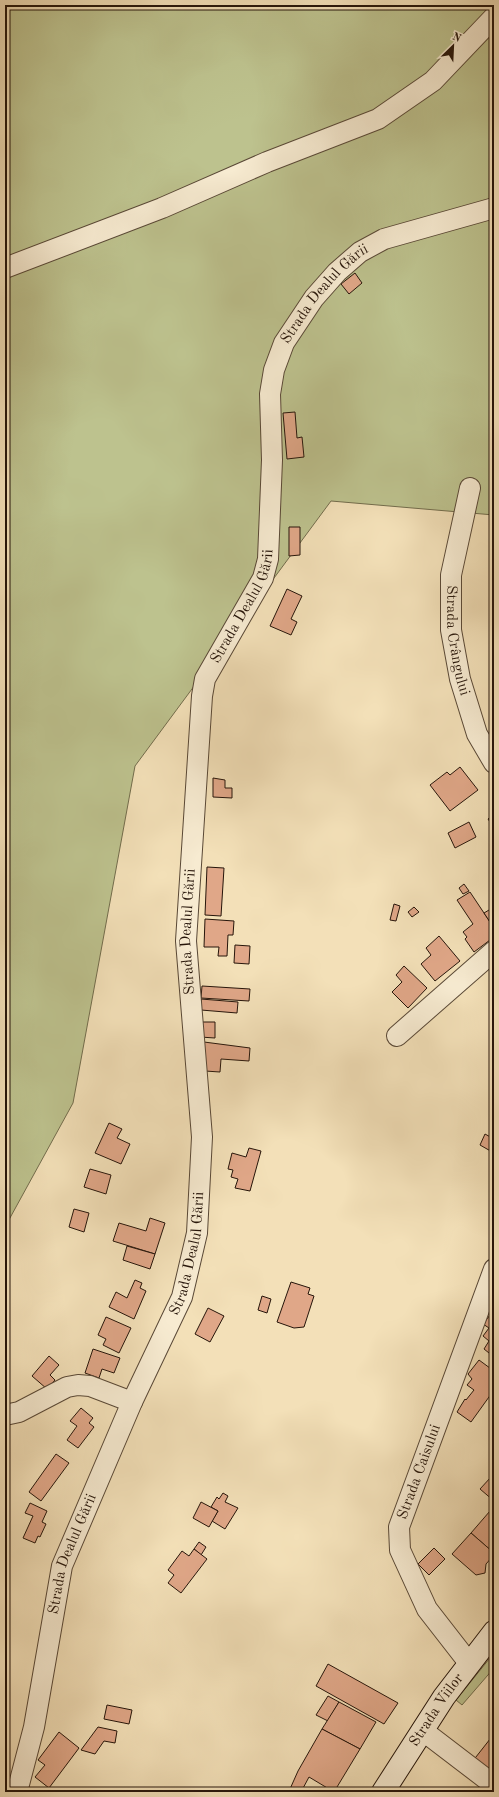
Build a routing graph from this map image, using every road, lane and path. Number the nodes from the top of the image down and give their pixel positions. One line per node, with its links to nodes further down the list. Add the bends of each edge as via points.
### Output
1 (494, 17): 3 (street, via 434,81 378,119 267,162 162,208)
2 (494, 208): 9 (street, Strada Dealul Gării, via 384,239 360,252 337,272 314,298 284,343 274,370 270,394 272,460 268,559 263,578 206,679 202,696 186,941 202,1137 197,1233 182,1296)
3 (5, 268)
4 (470, 488): 5 (street, Strada Crângului, via 451,575 451,630 460,679 477,734)
5 (494, 764)
6 (494, 951): 7 (street)
7 (397, 1036)
8 (494, 1269): 12 (street, Strada Caisului, via 399,1527 400,1550 427,1609)
9 (132, 1402): 10 (street, via 90,1386 78,1385 67,1387 19,1412); 15 (street, Strada Dealul Gării, via 62,1566 34,1727)
10 (5, 1415)
11 (494, 1632): 12 (street, Strada Viilor)
12 (469, 1663): 13 (street, Strada Viilor)
13 (422, 1730): 14 (street); 16 (street, Strada Viilor)
14 (494, 1785)
15 (17, 1792)
16 (383, 1792)

